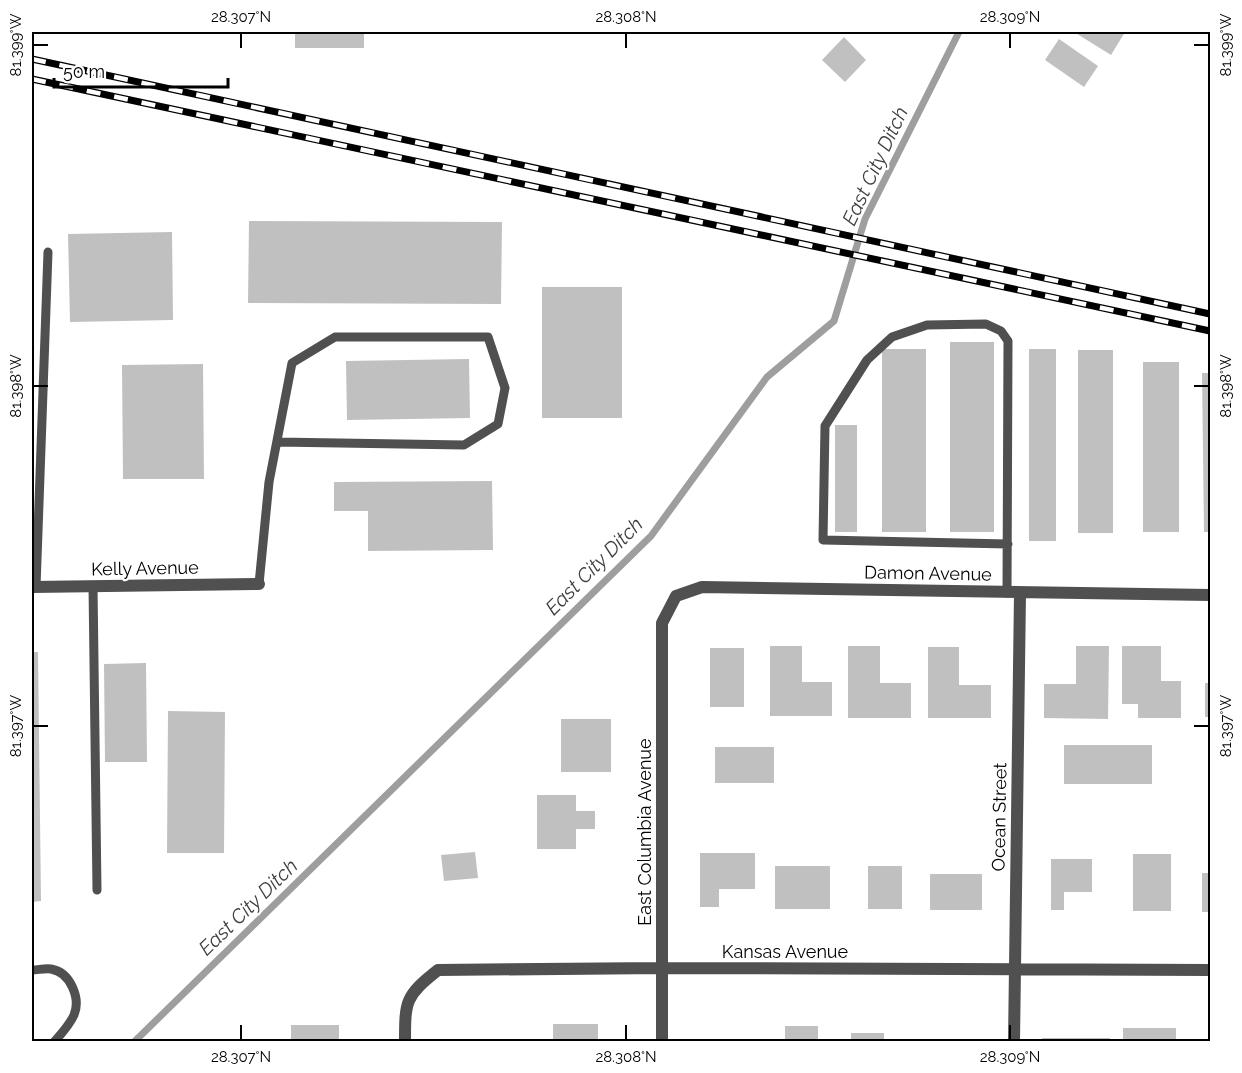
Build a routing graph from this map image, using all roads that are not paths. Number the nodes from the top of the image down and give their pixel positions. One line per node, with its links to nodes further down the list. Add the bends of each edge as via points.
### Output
1 (48, 252): 3 (lane)
2 (32, 409): 3 (lane)
3 (42, 409): 5 (lane)
4 (277, 442): 4 (lane, via 292,363 335,337 488,337 505,388 498,424 464,445); 7 (lane, via 269,482)
5 (35, 504): 9 (lane)
6 (1008, 544): 6 (lane, via 1008,341 1001,331 986,324 927,325 892,337 867,360 825,426 823,540); 10 (lane)
7 (260, 584): 8 (street, Kelly Avenue)
8 (93, 586): 9 (street, Kelly Avenue); 13 (lane)
9 (34, 587)
10 (1013, 593): 11 (street, Damon Avenue); 12 (street, Damon Avenue, via 702,587 676,596); 16 (street, Ocean Street)
11 (1210, 595)
12 (662, 623): 14 (street, East Columbia Avenue)
13 (97, 890)
14 (662, 968): 16 (street, Kansas Avenue); 18 (street, Kansas Avenue, via 438,970 415,988 406,1004); 20 (street, East Columbia Avenue)
15 (32, 970): 19 (lane, via 52,969 68,978 73,989 75,1012)
16 (1014, 970): 17 (street, Kansas Avenue); 21 (street, Ocean Street)
17 (1210, 970)
18 (405, 1038)
19 (54, 1041)
20 (662, 1041)
21 (1014, 1041)

